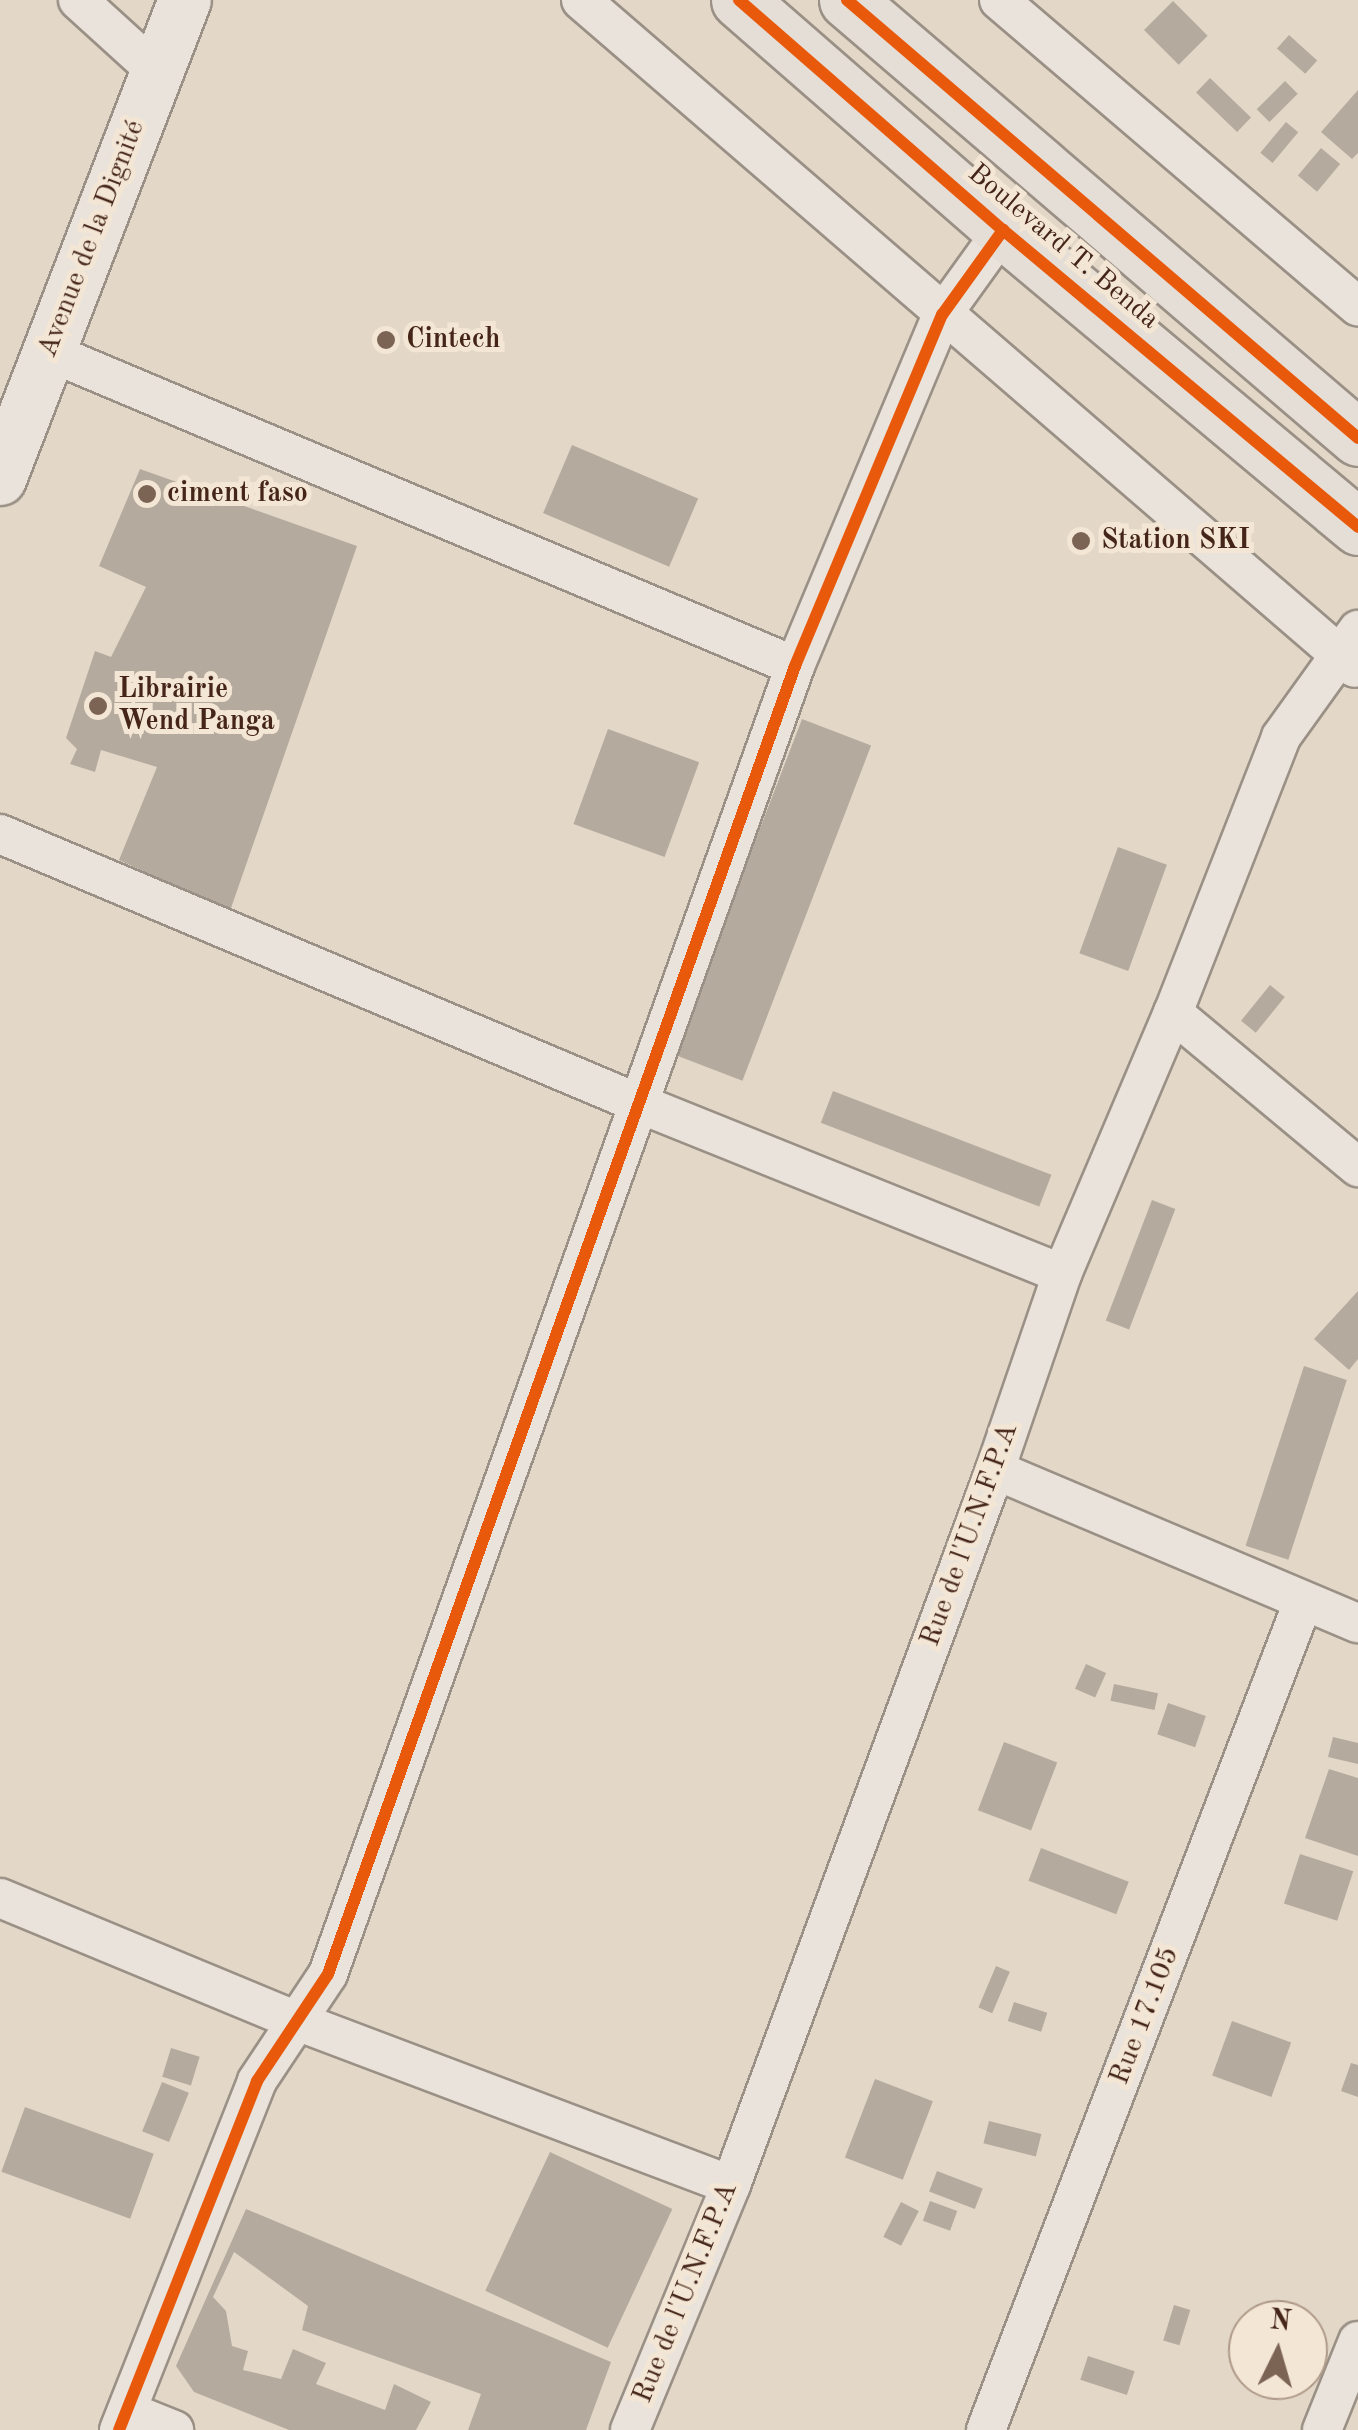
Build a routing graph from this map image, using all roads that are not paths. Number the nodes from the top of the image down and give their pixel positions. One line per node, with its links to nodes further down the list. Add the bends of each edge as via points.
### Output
1 (78, 0): 7 (street)
2 (185, 0): 7 (street, Avenue de la Dignité)
3 (581, 0): 10 (street)
4 (740, 0): 8 (highway, Boulevard T. Benda)
5 (848, 0): 12 (highway, Boulevard T. Benda)
6 (999, 0): 9 (street)
7 (157, 72): 11 (street, Avenue de la Dignité)
8 (1002, 230): 10 (street); 14 (highway, Boulevard T. Benda)
9 (1358, 306)
10 (942, 314): 15 (street); 16 (street)
11 (49, 352): 13 (street, Avenue de la Dignité); 16 (street)
12 (1358, 438)
13 (0, 479)
14 (1358, 527)
15 (1352, 652): 18 (street, Rue de l'U.N.F.P.A, via 1281,737)
16 (795, 666): 19 (street)
17 (0, 834): 19 (street)
18 (1173, 1013): 20 (street); 21 (street, Rue de l'U.N.F.P.A)
19 (640, 1104): 21 (street); 26 (street, via 328,1974)
20 (1358, 1168)
21 (1062, 1274): 22 (street, Rue de l'U.N.F.P.A)
22 (995, 1470): 23 (street); 27 (street, Rue de l'U.N.F.P.A)
23 (1303, 1602): 24 (street); 32 (street, Rue 17.105)
24 (1358, 1623)
25 (0, 1898): 26 (street)
26 (294, 2020): 27 (street); 29 (street, via 258,2081)
27 (731, 2186): 31 (street, Rue de l'U.N.F.P.A)
28 (1358, 2341): 33 (street)
29 (123, 2421): 30 (street)
30 (174, 2430)
31 (630, 2430)
32 (986, 2430)
33 (1322, 2430)

